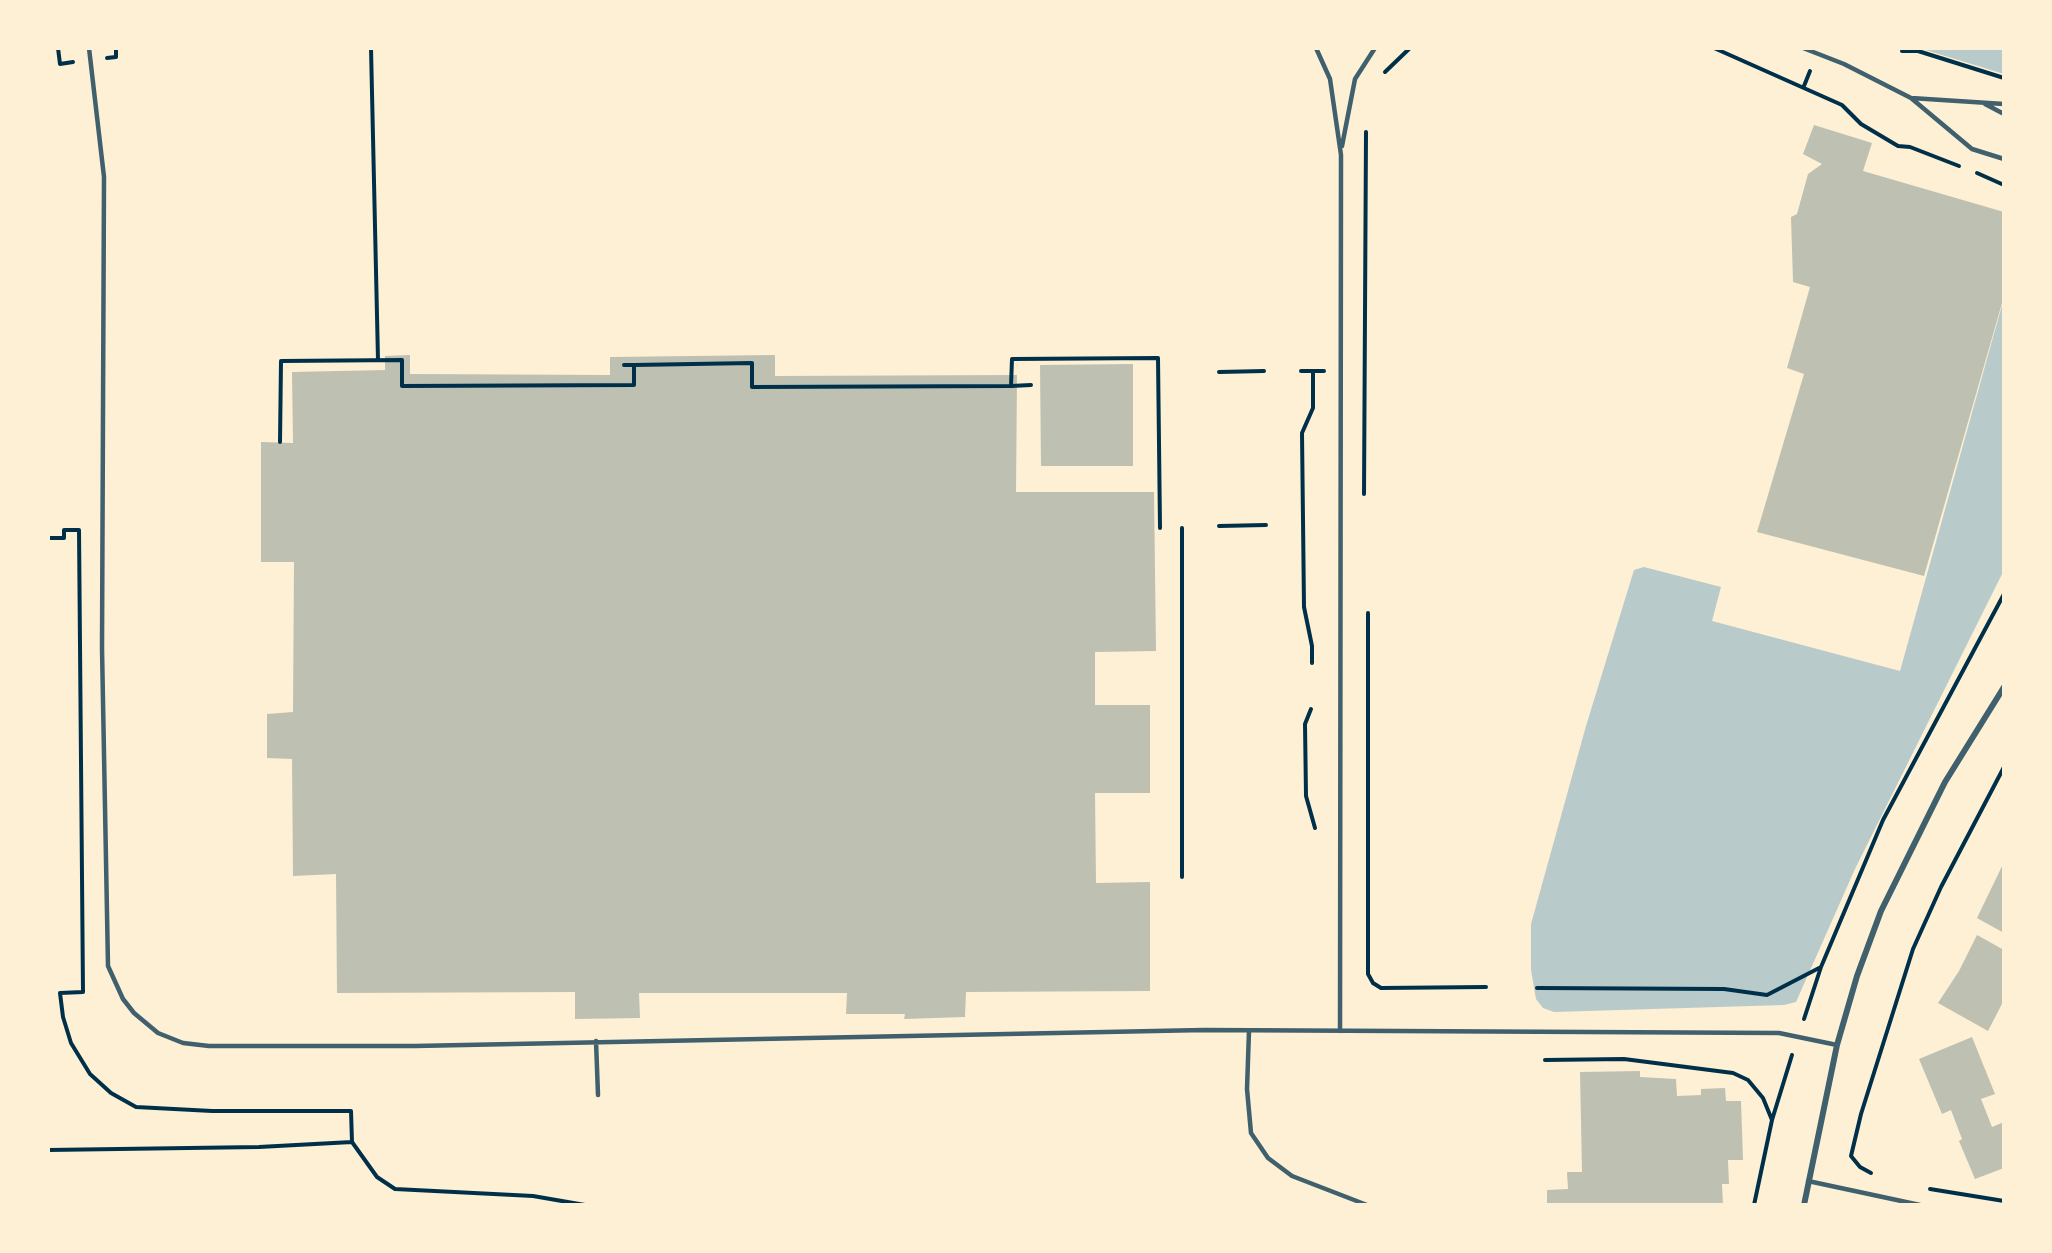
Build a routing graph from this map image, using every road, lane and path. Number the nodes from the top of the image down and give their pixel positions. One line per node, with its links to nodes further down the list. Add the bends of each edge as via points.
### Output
1 (88, 48): 50 (lane, via 104,177 105,868 108,966 114,982 146,1025 171,1040 201,1045 415,1046)
2 (371, 48): 21 (path)
3 (1316, 48): 16 (lane, via 1330,79)
4 (1376, 48): 16 (lane, via 1355,79)
5 (1410, 48): 9 (path)
6 (1714, 48): 18 (path, via 1842,105 1861,124 1898,146)
7 (1803, 48): 11 (lane)
8 (1902, 51): 10 (path, via 1918,51)
9 (1382, 75)
10 (2004, 78)
11 (1911, 98): 12 (lane); 17 (lane, via 1972,149)
12 (1980, 101): 13 (lane); 14 (lane)
13 (2004, 104)
14 (2004, 114)
15 (1366, 130): 32 (path)
16 (1341, 154): 49 (lane)
17 (2004, 159)
18 (1964, 168)
19 (1974, 172): 20 (path)
20 (2004, 185)
21 (378, 360): 23 (path, via 402,360 402,386 634,385); 31 (path, via 281,361)
22 (624, 365): 23 (path)
23 (634, 365): 30 (path, via 752,363 752,387)
24 (1264, 371): 28 (path)
25 (1301, 371): 26 (path)
26 (1313, 371): 27 (path); 40 (path, via 1313,408 1302,433 1304,607)
27 (1325, 371)
28 (1219, 372)
29 (1031, 385): 30 (path)
30 (1011, 386): 35 (path, via 1012,359 1158,358)
31 (280, 442)
32 (1364, 494)
33 (1266, 525): 34 (path)
34 (1219, 526)
35 (1160, 528)
36 (1182, 528): 45 (path)
37 (48, 538): 54 (path, via 64,538 64,530 79,530 83,992 60,993 65,1024 77,1056 111,1093 136,1107 351,1111)
38 (2004, 594): 47 (path, via 1883,820 1821,967 1767,995 1724,989)
39 (1368, 613): 46 (path, via 1368,974 1381,988)
40 (1312, 663)
41 (2004, 687): 51 (street, via 1945,782 1881,911)
42 (1311, 709): 44 (path, via 1305,724 1306,796)
43 (2004, 767): 56 (path, via 1913,948)
44 (1315, 828)
45 (1182, 877)
46 (1486, 987)
47 (1537, 988)
48 (1249, 1030): 49 (lane); 50 (lane); 59 (lane, via 1247,1089 1251,1133 1268,1158 1292,1176)
49 (1340, 1031): 51 (lane, via 1779,1033)
50 (596, 1041): 53 (lane)
51 (1837, 1045): 57 (street)
52 (1545, 1060): 60 (path, via 1624,1059 1733,1073 1748,1080 1763,1098 1772,1120)
53 (598, 1095)
54 (352, 1142): 55 (path); 58 (path, via 377,1178 395,1189 533,1196)
55 (48, 1150)
56 (1851, 1156)
57 (1808, 1181): 61 (street); 62 (lane)
58 (585, 1205)
59 (1367, 1205)
60 (1754, 1205)
61 (1804, 1205)
62 (1920, 1205)

